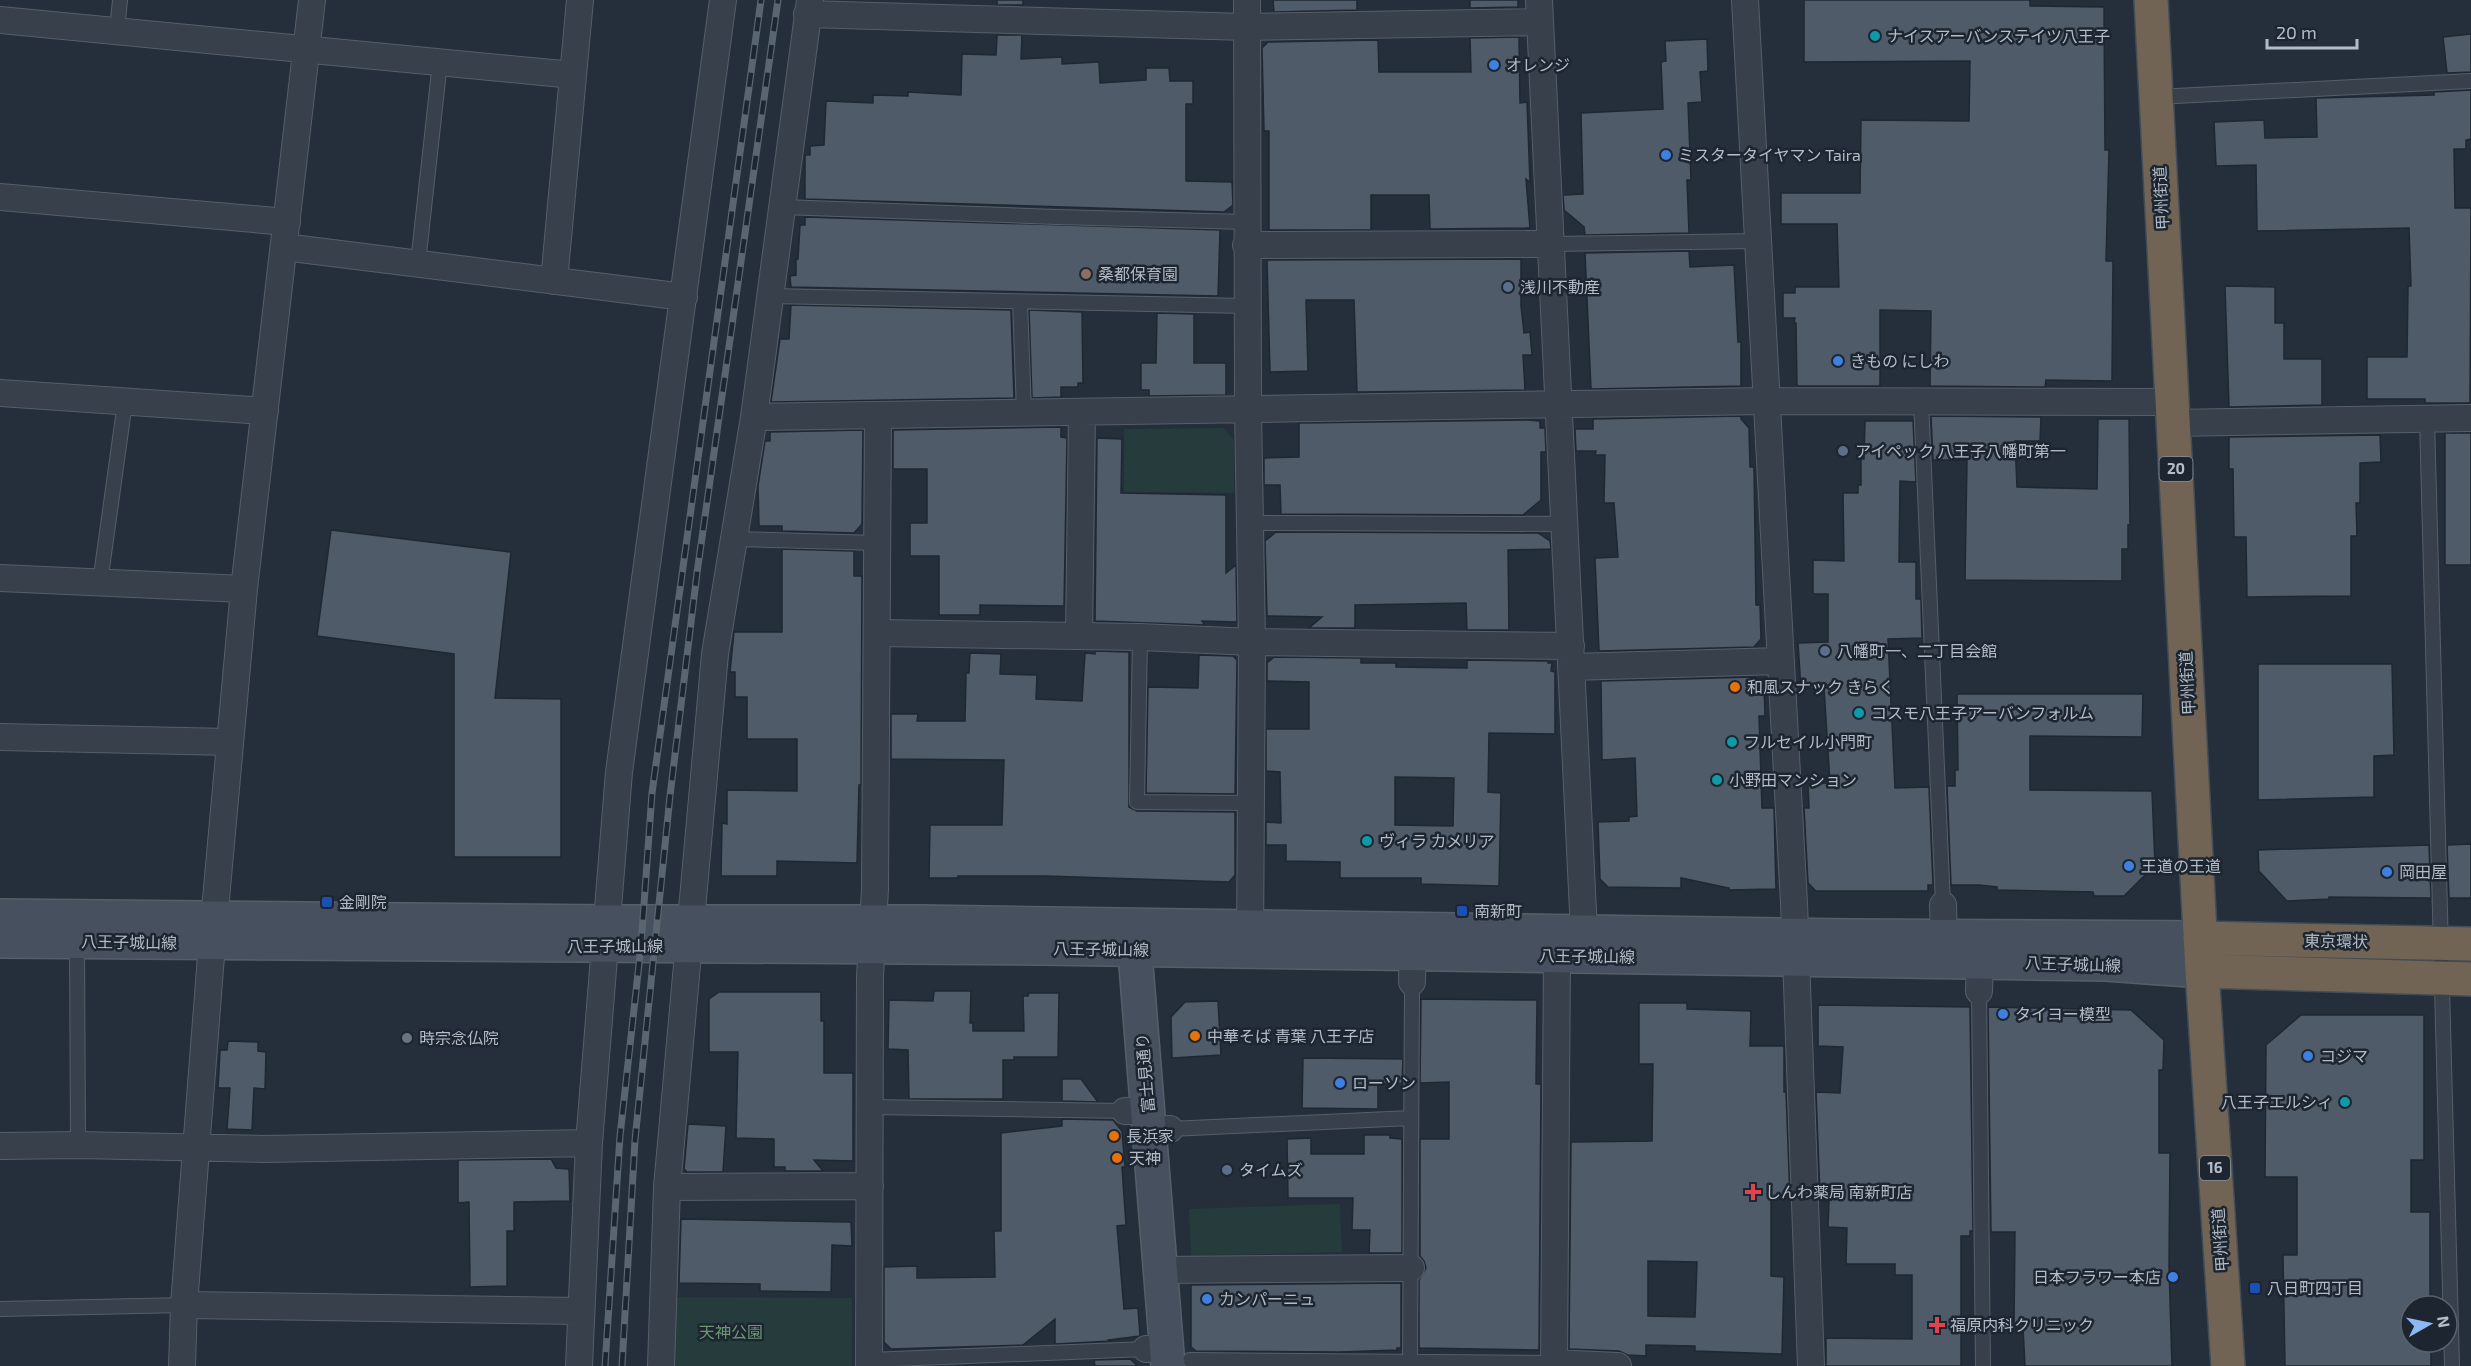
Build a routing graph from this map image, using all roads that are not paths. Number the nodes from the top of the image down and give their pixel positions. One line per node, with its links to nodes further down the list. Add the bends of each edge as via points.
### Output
1 (120, 0): 12 (lane)
2 (312, 0): 13 (street)
3 (580, 0): 15 (street)
4 (723, 0): 27 (street)
5 (1247, 0): 11 (street)
6 (1745, 0): 22 (street)
7 (2151, 0): 17 (highway, 甲州街道 / 20)
8 (809, 7): 11 (street); 19 (street)
9 (1540, 11): 11 (street); 23 (street)
10 (0, 20): 12 (street)
11 (1246, 27): 20 (street)
12 (117, 31): 13 (street)
13 (307, 49): 14 (street); 21 (street)
14 (440, 62): 15 (street); 24 (lane)
15 (573, 75): 25 (street)
16 (2471, 81): 17 (lane)
17 (2156, 98): 39 (highway, 甲州街道 / 20)
18 (0, 197): 21 (street)
19 (782, 207): 20 (lane, via 1056,218); 26 (street)
20 (1246, 233): 23 (street); 29 (street)
21 (286, 235): 24 (street); 36 (street)
22 (1758, 241): 23 (lane); 31 (street)
23 (1551, 244): 34 (street)
24 (418, 263): 25 (street)
25 (554, 280): 27 (street)
26 (770, 296): 28 (lane); 41 (street)
27 (684, 297): 65 (street, via 619,772)
28 (1020, 302): 29 (lane); 37 (lane)
29 (1247, 306): 35 (street)
30 (0, 393): 33 (street)
31 (1767, 401): 32 (street); 34 (street); 56 (street)
32 (1921, 401): 39 (street); 61 (lane)
33 (125, 402): 36 (street); 49 (lane)
34 (1559, 404): 35 (street); 45 (street)
35 (1248, 409): 38 (street); 44 (street)
36 (265, 411): 50 (street)
37 (1024, 412): 38 (street); 40 (street)
38 (1082, 412): 52 (street)
39 (2173, 412): 43 (street); 69 (highway, 甲州街道 / 20)
40 (878, 415): 41 (street); 47 (street)
41 (754, 417): 46 (street)
42 (2471, 418): 43 (street)
43 (2427, 419): 72 (lane)
44 (1249, 523): 45 (lane); 54 (street)
45 (1565, 524): 55 (street)
46 (734, 539): 47 (lane); 66 (street, via 715,654)
47 (878, 543): 51 (street)
48 (0, 578): 49 (street)
49 (100, 583): 50 (street)
50 (244, 589): 58 (street)
51 (878, 633): 52 (street); 67 (street)
52 (1079, 636): 53 (street)
53 (1140, 637): 54 (street); 59 (lane, via 1137,802)
54 (1252, 642): 55 (street); 59 (street)
55 (1571, 656): 56 (street); 64 (street)
56 (1781, 661): 73 (street)
57 (0, 737): 58 (street)
58 (230, 742): 63 (street)
59 (1252, 803): 70 (street)
60 (0, 916): 62 (main road, 八王子城山線)
61 (1943, 920): 69 (main road, 八王子城山線); 73 (main road, 八王子城山線); 77 (street)
62 (77, 929): 63 (main road, 八王子城山線); 71 (main road, 八王子城山線); 83 (lane)
63 (214, 931): 65 (main road, 八王子城山線); 85 (street)
64 (1584, 932): 73 (main road, 八王子城山線); 74 (main road, 八王子城山線); 75 (street)
65 (606, 934): 66 (main road, 八王子城山線); 82 (street)
66 (689, 934): 67 (main road, 八王子城山線); 87 (street)
67 (872, 935): 68 (main road, 八王子城山線); 79 (street)
68 (1134, 937): 70 (main road, 八王子城山線); 81 (main road, 富士見通り)
69 (2200, 938): 72 (highway, 東京環状); 76 (highway, 甲州街道 / 16)
70 (1250, 939): 74 (main road, 八王子城山線)
71 (0, 941)
72 (2455, 944): 78 (lane)
73 (1796, 947): 75 (main road, 八王子城山線); 77 (main road, 八王子城山線); 101 (street)
74 (1412, 954): 75 (main road, 八王子城山線); 80 (lane)
75 (1557, 956): 96 (street)
76 (2202, 971): 77 (main road, 八王子城山線, via 2106,964); 78 (highway, 東京環状); 103 (highway, 甲州街道 / 16)
77 (1979, 977): 102 (lane)
78 (2456, 979): 104 (lane)
79 (870, 1107): 81 (lane); 86 (street)
80 (1411, 1118): 81 (lane); 88 (lane)
81 (1148, 1120): 89 (main road, 富士見通り)
82 (589, 1143): 85 (street); 92 (street)
83 (78, 1145): 84 (street); 85 (street)
84 (0, 1146)
85 (197, 1148): 90 (street)
86 (870, 1186): 87 (street); 94 (street)
87 (668, 1187): 99 (street)
88 (1411, 1268): 89 (street); 95 (lane)
89 (1161, 1270): 93 (main road, 富士見通り)
90 (184, 1305): 91 (lane); 92 (street); 97 (street)
91 (0, 1309)
92 (581, 1311): 98 (street)
93 (1168, 1356): 94 (lane); 95 (lane)
94 (869, 1363)
95 (1410, 1364): 96 (lane)
96 (1554, 1365): 100 (street)
97 (182, 1366)
98 (579, 1366)
99 (660, 1366)
100 (1618, 1366)
101 (1811, 1366)
102 (1983, 1366)
103 (2228, 1366)
104 (2452, 1366)

